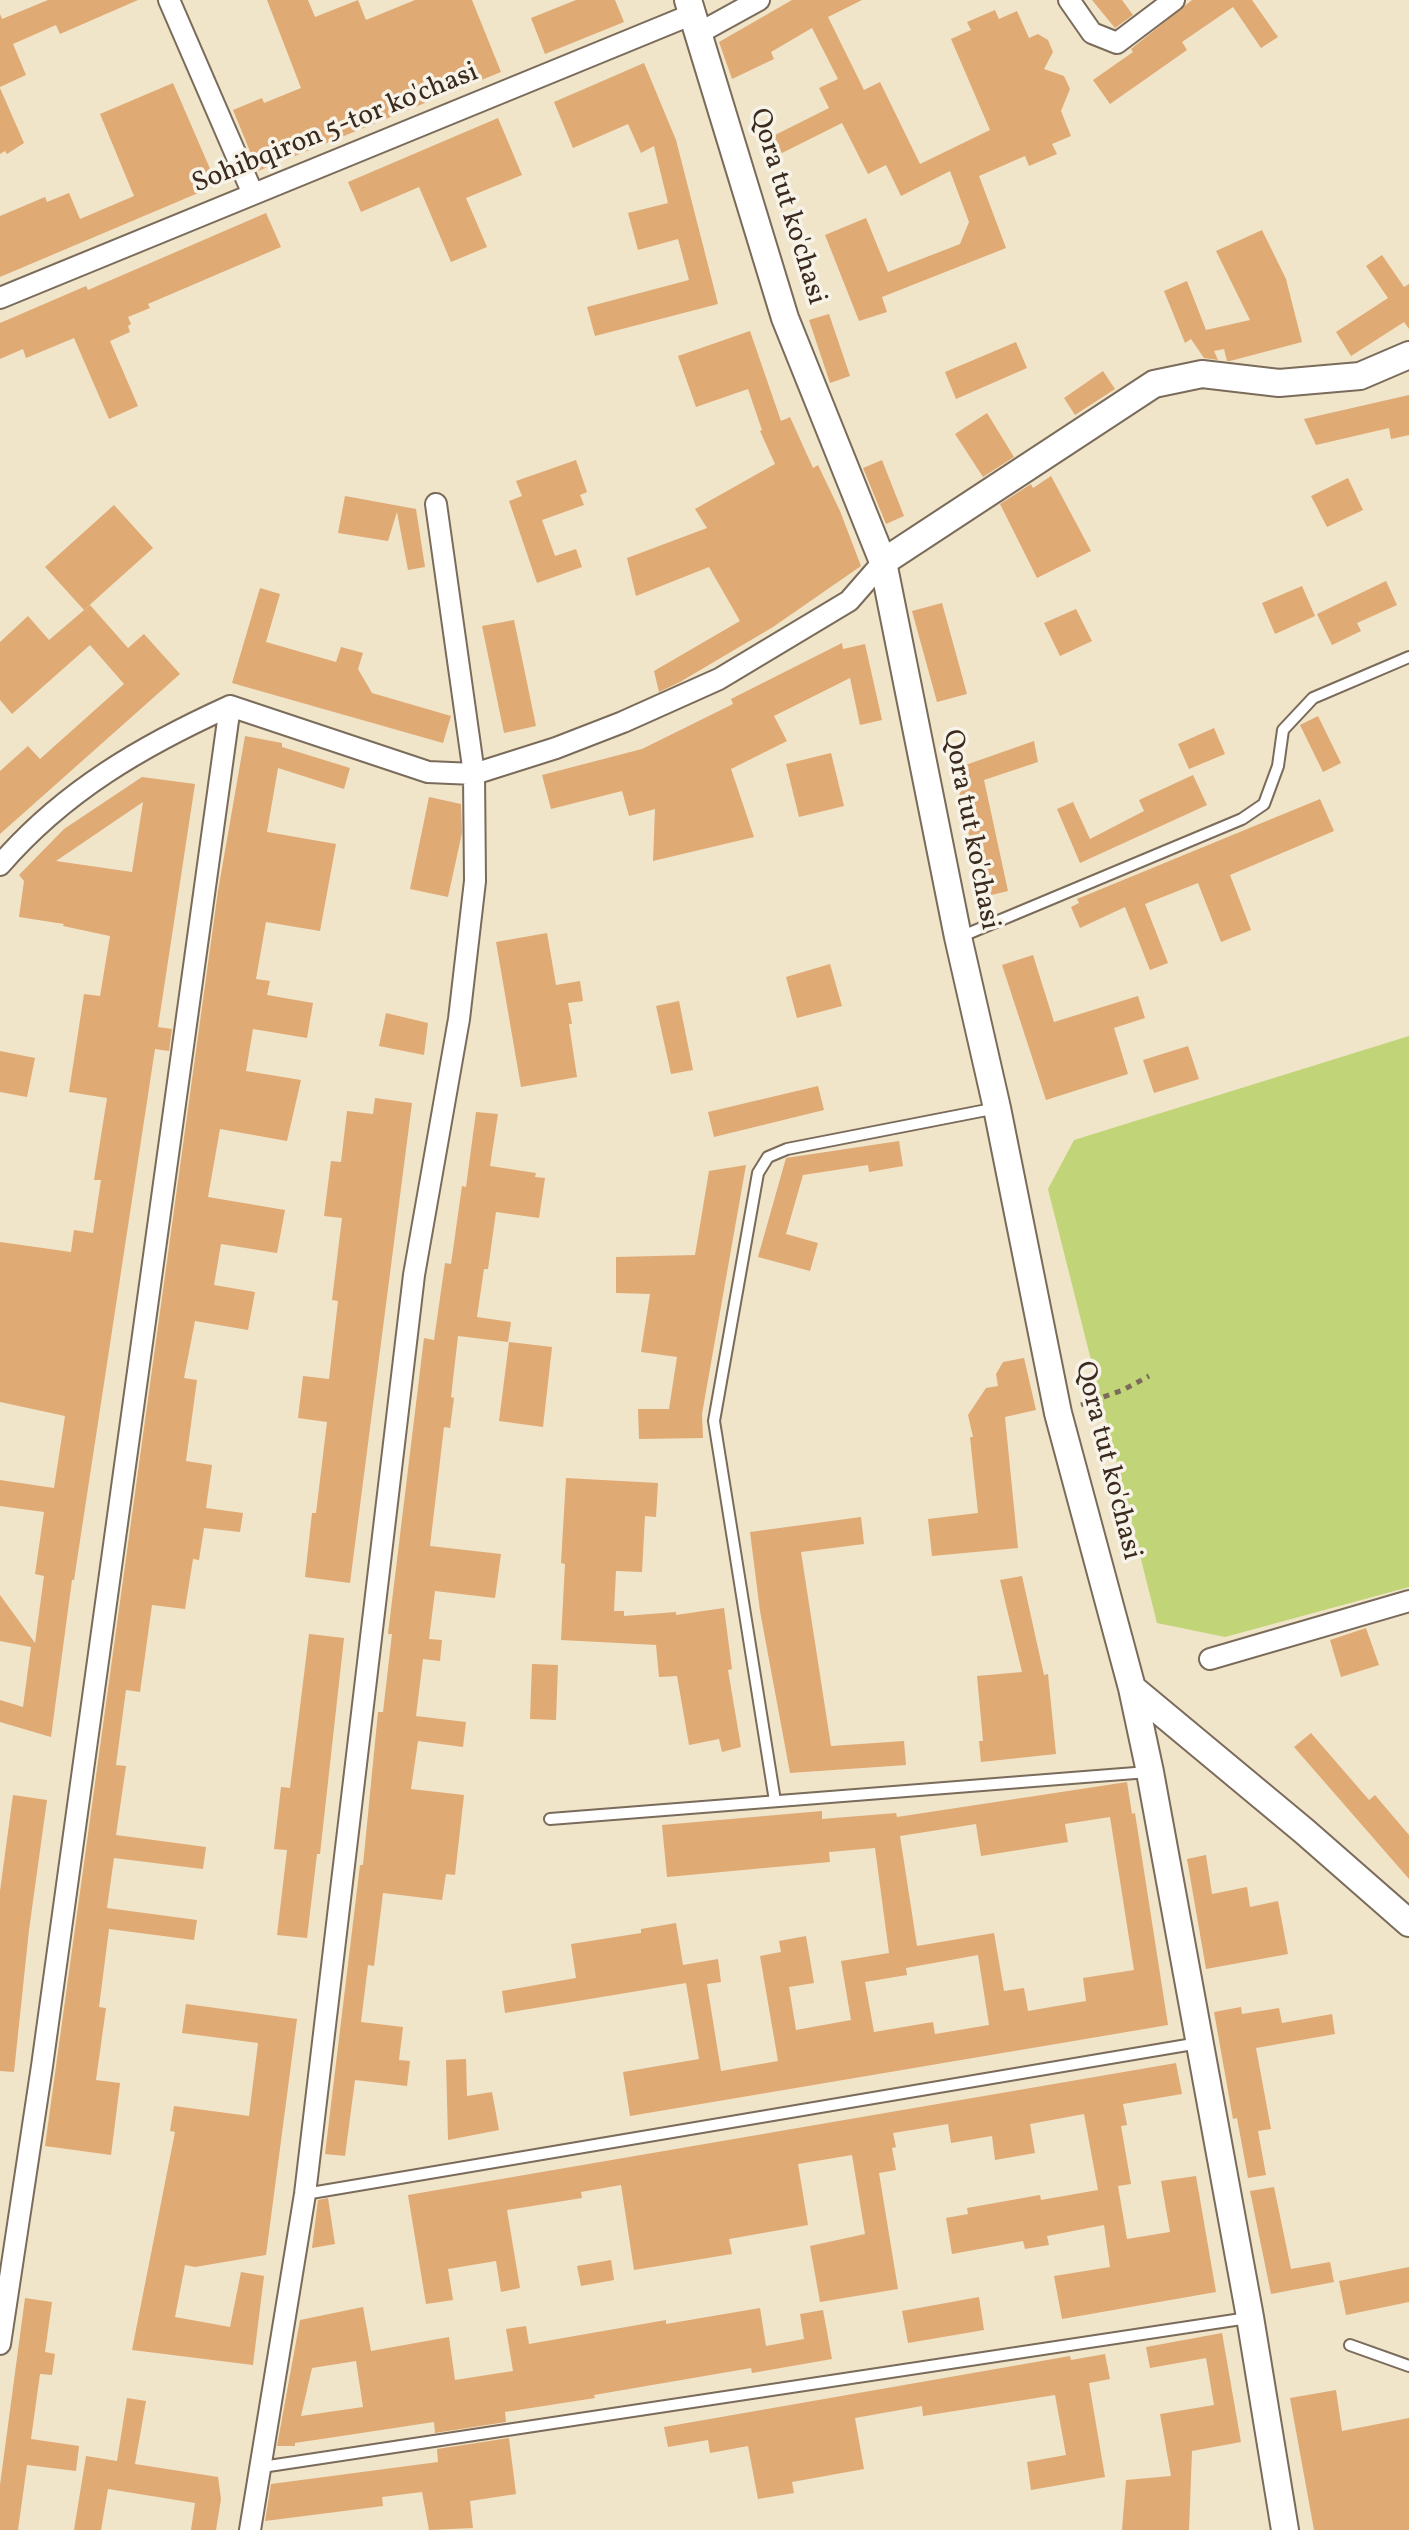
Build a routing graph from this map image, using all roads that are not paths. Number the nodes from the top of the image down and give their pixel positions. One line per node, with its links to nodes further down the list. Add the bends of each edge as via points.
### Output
1 (169, 0): 6 (street)
2 (759, 0): 5 (street, Sohibqiron 5-tor ko'chasi)
3 (1069, 0): 4 (street, via 1092,33 1117,43)
4 (1174, 0)
5 (694, 16): 6 (street, Sohibqiron 5-tor ko'chasi); 10 (street, Qora tut ko'chasi, via 785,318)
6 (253, 194): 7 (street, Sohibqiron 5-tor ko'chasi)
7 (0, 298)
8 (1409, 355): 10 (street, via 1360,376 1279,383 1202,374 1154,384)
9 (436, 504): 13 (street)
10 (883, 562): 13 (street, via 849,601 719,679 556,748); 15 (street, Qora tut ko'chasi)
11 (1409, 657): 15 (lane, via 1313,698 1283,730 1278,766 1264,804 1242,819)
12 (230, 706): 13 (street, via 428,772); 14 (street, via 127,760 62,802); 27 (street)
13 (474, 774): 25 (street, via 475,881 459,1019 414,1275)
14 (0, 865)
15 (958, 937): 16 (street, Qora tut ko'chasi)
16 (997, 1108): 19 (street, Qora tut ko'chasi, via 1058,1413); 21 (lane, via 787,1149 768,1157 758,1173 714,1421)
17 (1409, 1601): 18 (street)
18 (1210, 1659)
19 (1132, 1688): 20 (street, Qora tut ko'chasi); 23 (street)
20 (1150, 1772): 21 (lane); 24 (street, Qora tut ko'chasi)
21 (775, 1801): 22 (lane)
22 (550, 1819)
23 (1409, 1923)
24 (1199, 2043): 25 (lane); 26 (street, Qora tut ko'chasi)
25 (305, 2194): 30 (street)
26 (1250, 2317): 30 (lane); 32 (street, Qora tut ko'chasi)
27 (0, 2344)
28 (1350, 2345): 29 (lane)
29 (1409, 2366)
30 (262, 2467): 31 (street)
31 (250, 2530)
32 (1285, 2530)

